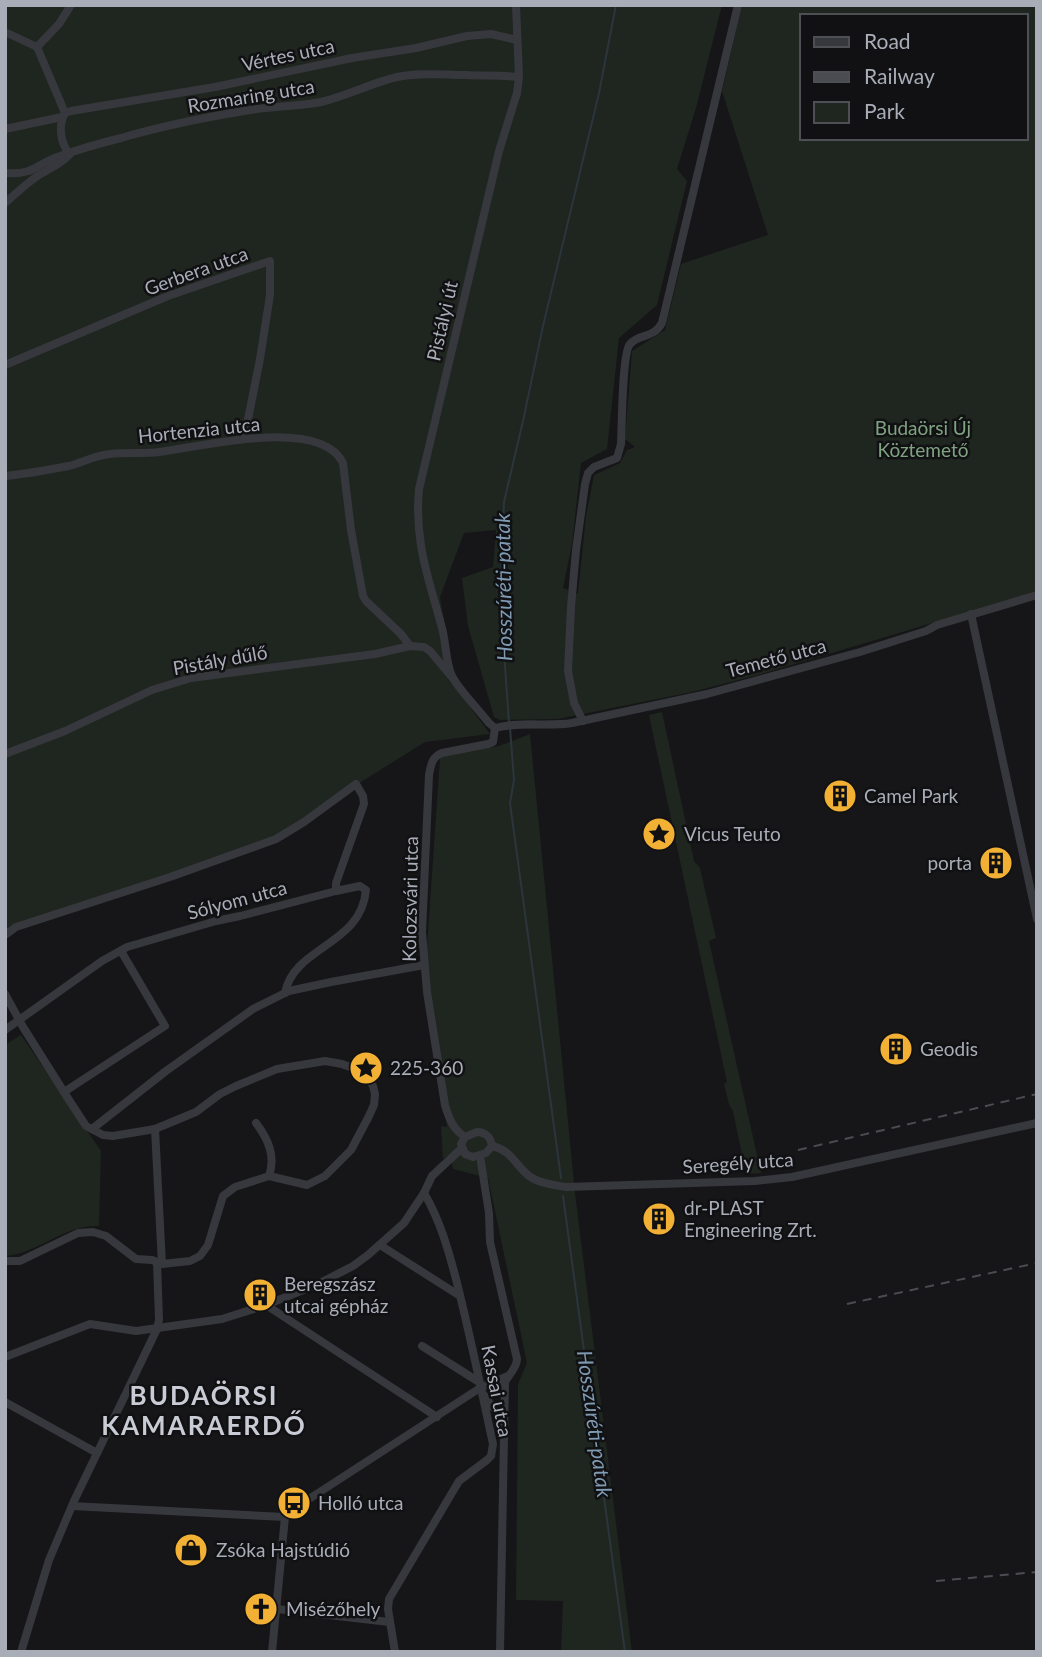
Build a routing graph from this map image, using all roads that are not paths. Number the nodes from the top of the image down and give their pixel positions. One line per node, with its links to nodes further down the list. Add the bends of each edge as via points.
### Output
1 (71, 5): 6 (street)
2 (516, 5): 5 (street, Pistályi út)
3 (738, 5): 22 (street, via 662,323 655,332 628,346 619,454 594,467 586,478 568,663 573,697)
4 (5, 32): 6 (street)
5 (517, 40): 7 (street, Pistályi út); 8 (street, Vértes utca, via 483,33)
6 (37, 47): 8 (street)
7 (519, 77): 10 (street, Rozmaring utca, via 399,76 342,97 200,118); 18 (street, Pistályi út, via 419,489 422,560)
8 (64, 115): 9 (street, Vértes utca); 10 (street, via 62,139)
9 (5, 129)
10 (69, 154): 11 (street, via 26,173); 12 (street, Rozmaring utca)
11 (5, 173)
12 (5, 204)
13 (5, 365): 14 (street, Gerbera utca, via 157,301 270,261 270,295)
14 (245, 439): 15 (street, Hortenzia utca, via 161,452 110,454); 19 (street, Hortenzia utca, via 303,438 337,454 343,463 363,596)
15 (5, 477)
16 (1037, 595): 17 (street, Temető utca)
17 (971, 614): 22 (street, Temető utca, via 860,652 708,694); 26 (street)
18 (445, 644): 20 (street); 21 (street, Pistályi út)
19 (410, 646): 20 (street); 24 (street, Pistály dűlő, via 191,678)
20 (430, 651): 21 (street)
21 (451, 676): 23 (street)
22 (583, 721): 23 (street, Temető utca)
23 (495, 728): 29 (street, Kolozsvári utca, via 493,742 436,756 430,768)
24 (5, 754)
25 (335, 891): 27 (street, via 364,804 356,784 276,839); 28 (street, Sólyom utca); 30 (street, Sólyom utca, via 360,886 366,890 365,903 338,938 299,966)
26 (1037, 919)
27 (5, 934)
28 (121, 951): 32 (street, Sólyom utca); 34 (street, via 165,1026)
29 (424, 965): 30 (street); 39 (street, Kolozsvári utca, via 445,1105 454,1128)
30 (285, 993): 37 (street, via 253,1009)
31 (5, 994): 32 (street)
32 (20, 1020): 33 (street, Sólyom utca); 34 (street)
33 (5, 1030)
34 (64, 1091): 37 (street)
35 (256, 1123): 45 (street, via 269,1142)
36 (1037, 1123): 40 (street, Seregély utca, via 792,1177 755,1181 566,1187 533,1178 503,1149)
37 (92, 1129): 38 (street, via 113,1136)
38 (155, 1129): 45 (street, via 277,1069 325,1061 358,1070 368,1078 374,1105 351,1150 326,1176 307,1185); 49 (street)
39 (465, 1137): 40 (street, via 481,1132); 41 (street)
40 (492, 1146): 43 (street)
41 (462, 1148): 42 (street); 44 (street)
42 (468, 1156): 43 (street); 44 (street)
43 (480, 1156): 55 (street, via 490,1241 517,1359)
44 (441, 1167): 46 (street)
45 (269, 1176): 49 (street, via 223,1196 208,1245 200,1256)
46 (424, 1193): 47 (street, via 404,1223); 50 (street, Kassai utca, via 443,1233)
47 (380, 1245): 50 (street); 51 (street, via 338,1274)
48 (5, 1261): 49 (street, via 20,1261 78,1233 93,1232 106,1236 136,1259)
49 (159, 1263): 52 (street)
50 (460, 1296): 56 (street, Kassai utca)
51 (266, 1305): 52 (street); 58 (street)
52 (157, 1329): 54 (street, via 136,1331 90,1324); 60 (street)
53 (422, 1346): 56 (street)
54 (5, 1357)
55 (508, 1376): 56 (street); 59 (street)
56 (479, 1385): 58 (street); 59 (street); 64 (street, Kassai utca, via 493,1444 491,1456 457,1486 389,1599)
57 (5, 1402): 60 (street)
58 (437, 1417): 62 (street)
59 (505, 1424): 68 (street)
60 (97, 1452): 61 (street)
61 (72, 1506): 62 (street); 65 (street, via 49,1560)
62 (285, 1517): 63 (street)
63 (277, 1609): 64 (street); 66 (street)
64 (389, 1622): 67 (street, Kassai utca)
65 (21, 1652)
66 (272, 1652)
67 (395, 1652)
68 (500, 1652)

